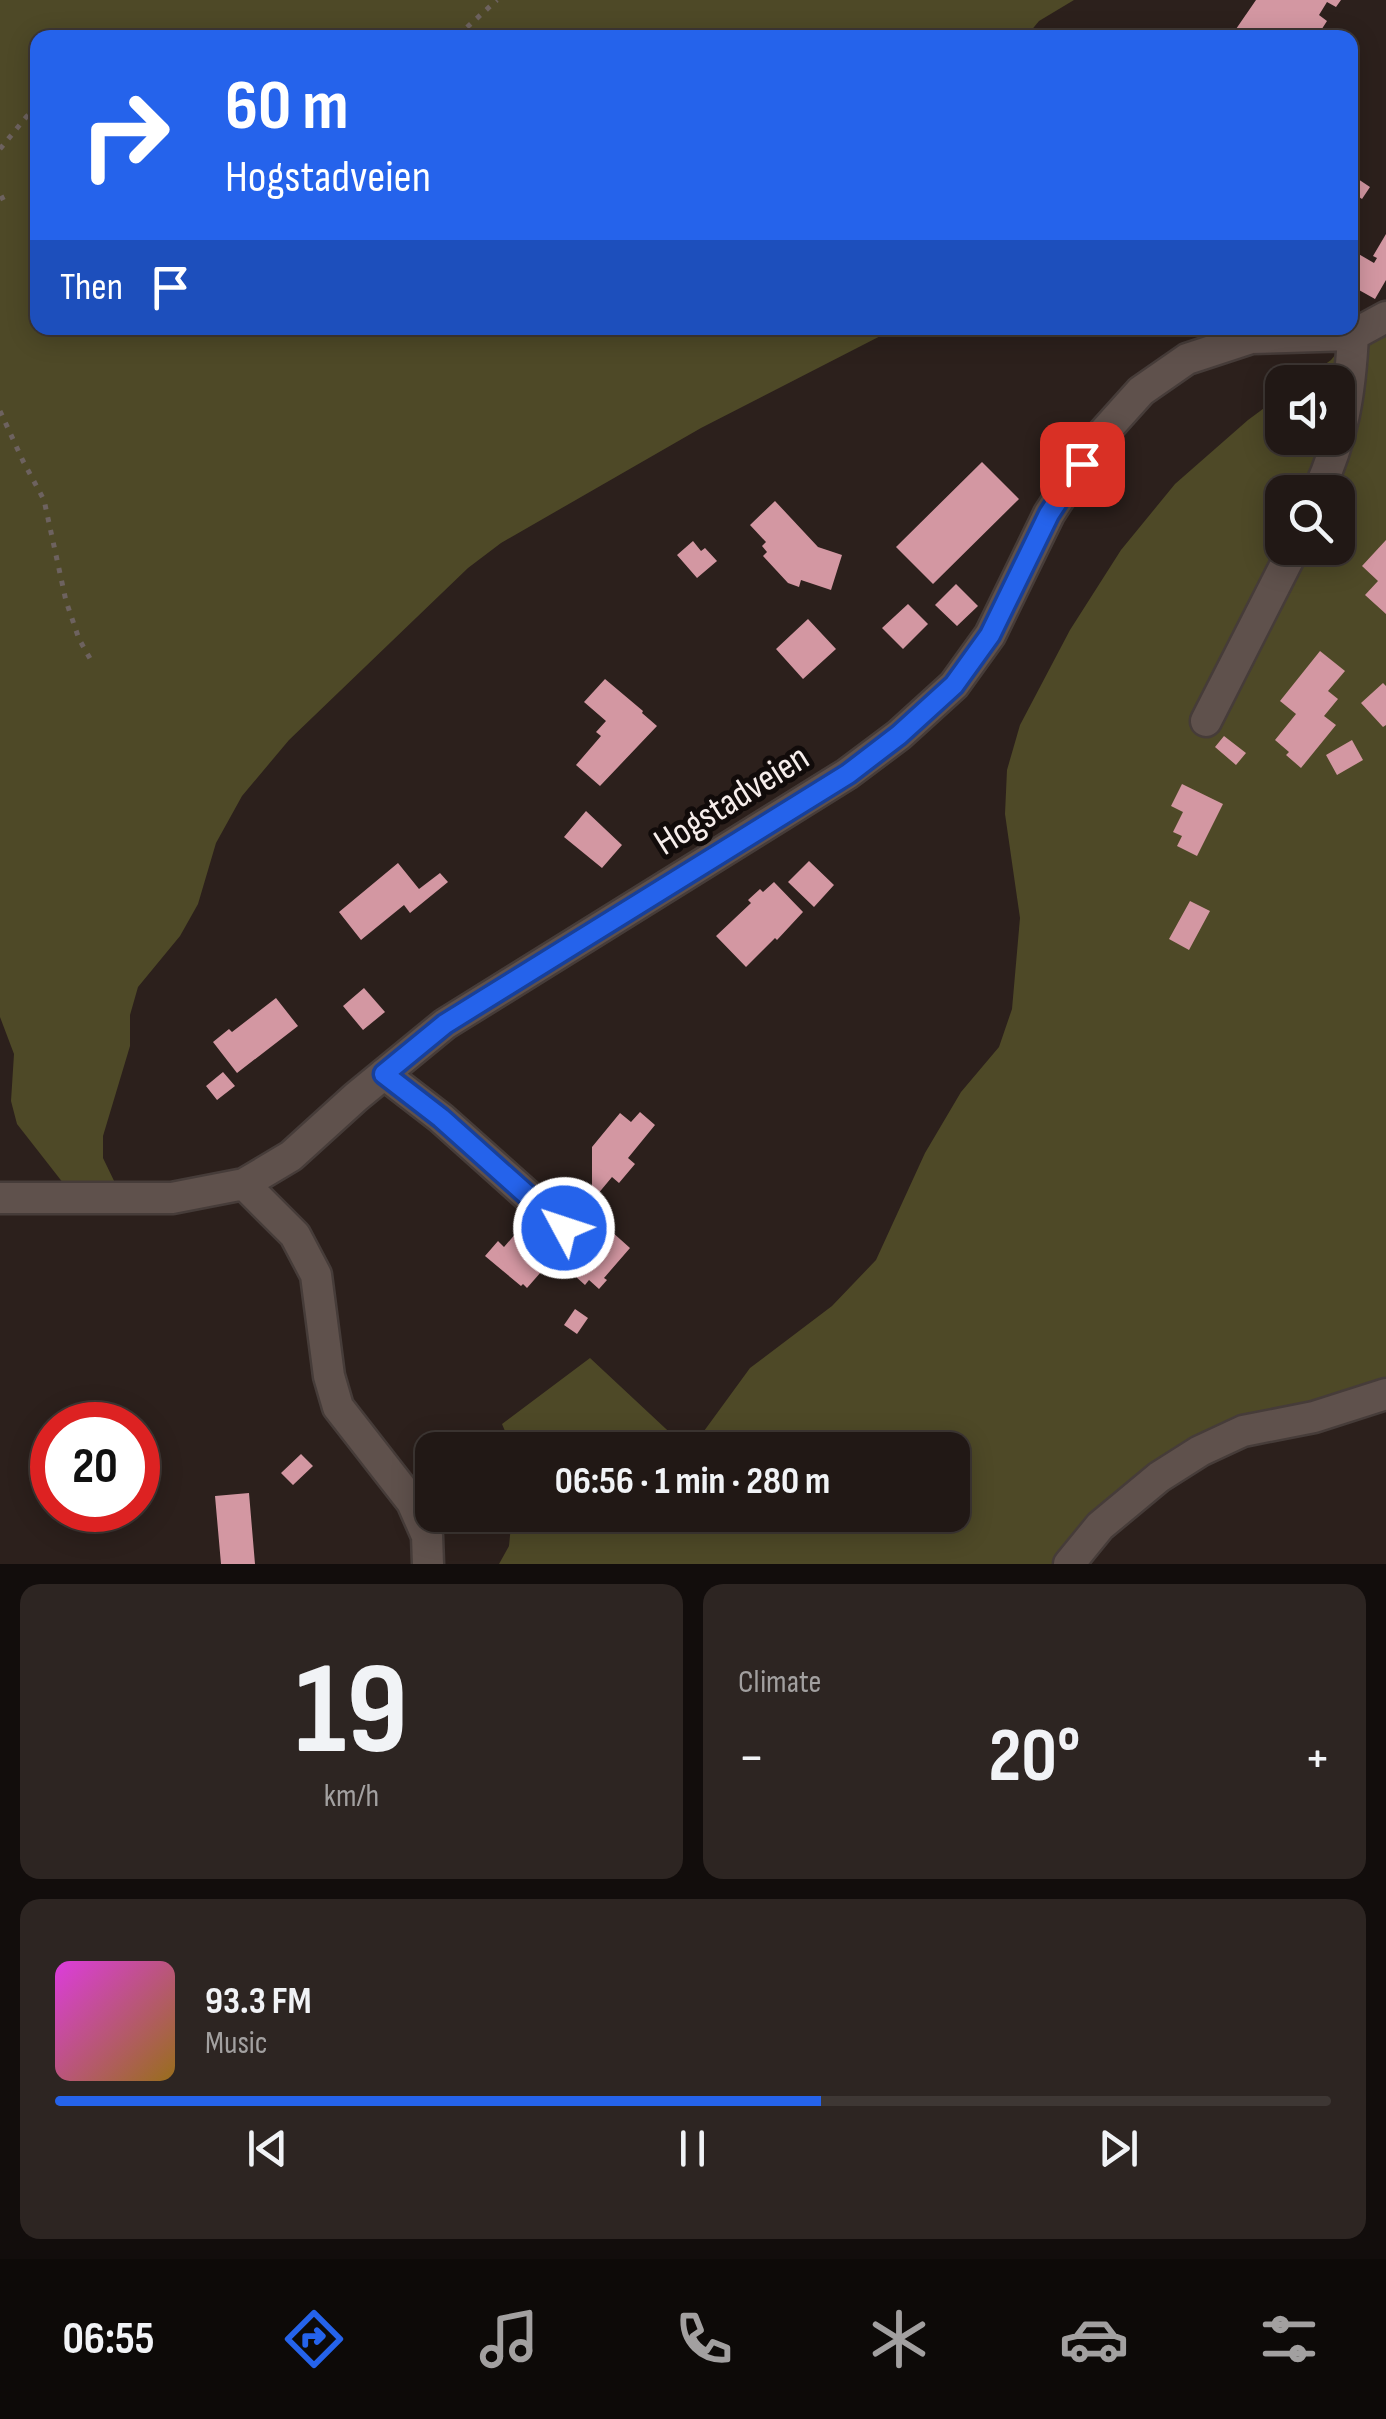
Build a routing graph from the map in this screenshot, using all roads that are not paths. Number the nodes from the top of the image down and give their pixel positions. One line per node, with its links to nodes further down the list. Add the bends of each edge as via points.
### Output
1 (1386, 318): 2 (street, Hogstadveien)
2 (1358, 332)
3 (1353, 335): 4 (street, via 1346,415); 7 (street, Hogstadveien, via 1250,338 1187,359 1140,391 1049,514 990,635 954,685 913,723 848,774 445,1024)
4 (1326, 475)
5 (1285, 565): 6 (street)
6 (1206, 721)
7 (384, 1074): 8 (street, Hogstadveien, via 291,1156); 10 (street)
8 (244, 1184): 9 (street, Hogstadveien, via 172,1198); 12 (street, via 295,1236 316,1275 338,1408 412,1502 428,1536)
9 (0, 1198)
10 (564, 1228)
11 (1386, 1394): 13 (street, via 1243,1431 1200,1450 1100,1526)
12 (428, 1564)
13 (1069, 1564)

